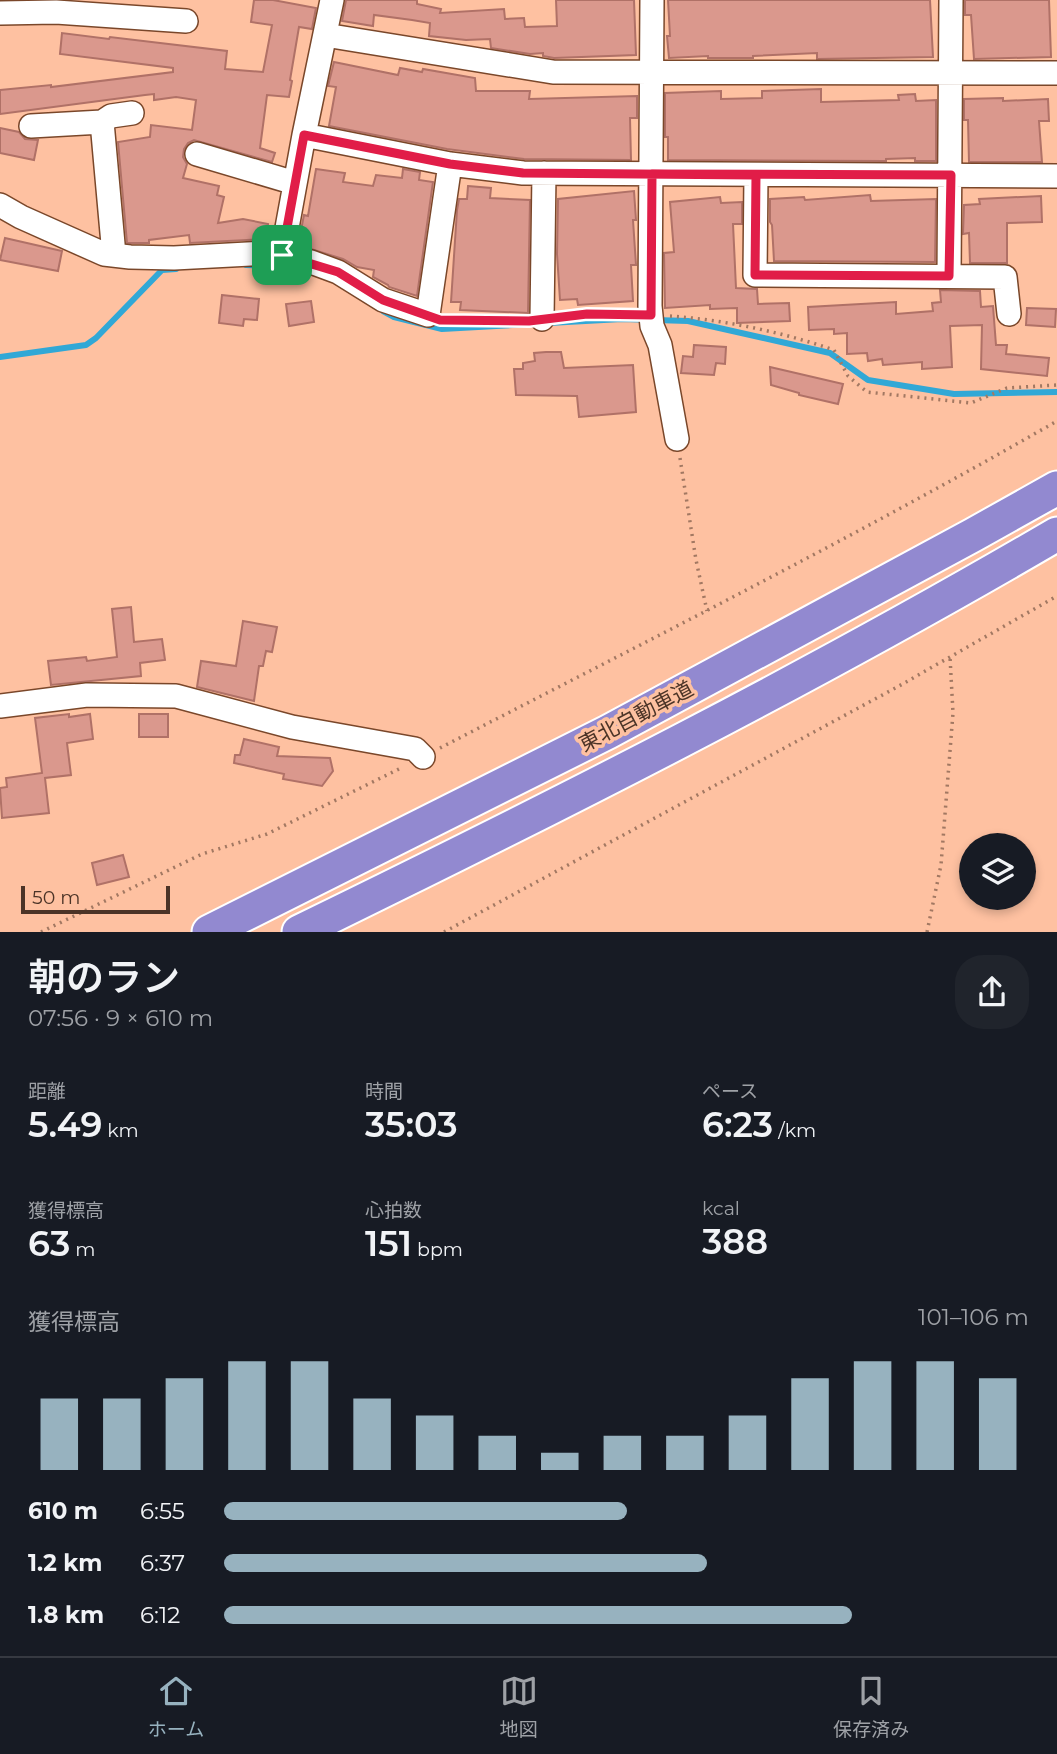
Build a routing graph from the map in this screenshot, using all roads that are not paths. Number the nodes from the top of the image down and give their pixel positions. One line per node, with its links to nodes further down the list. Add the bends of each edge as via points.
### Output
1 (332, 0): 7 (street)
2 (652, 0): 8 (street)
3 (951, 0): 9 (street)
4 (48, 6): 5 (street); 6 (street)
5 (0, 13)
6 (186, 21)
7 (325, 35): 8 (street, via 553,72); 14 (street)
8 (652, 72): 9 (street); 18 (street)
9 (951, 73): 10 (street); 20 (street)
10 (1057, 73)
11 (132, 113): 12 (street)
12 (102, 122): 13 (street); 24 (street)
13 (30, 126)
14 (304, 135): 16 (street); 22 (street)
15 (197, 155): 22 (street)
16 (450, 164): 17 (street); 25 (street, via 428,315 383,300 338,272)
17 (544, 173): 18 (street); 28 (street)
18 (652, 174): 19 (street); 29 (street, via 652,321)
19 (756, 175): 20 (street); 26 (street, via 755,275)
20 (951, 175): 21 (street); 26 (street)
21 (1057, 176)
22 (295, 183): 25 (street)
23 (0, 205): 24 (street, via 76,243)
24 (114, 255): 25 (street)
25 (282, 255)
26 (949, 276): 27 (street, via 1005,277)
27 (1009, 314)
28 (542, 319)
29 (677, 439)
30 (1057, 488): 34 (highway, 東北自動車道, via 608,732)
31 (1057, 534): 35 (highway, 東北自動車道, via 625,770)
32 (0, 706): 33 (street, via 87,695 176,696 292,727 415,750)
33 (423, 757)
34 (209, 932)
35 (299, 932)

